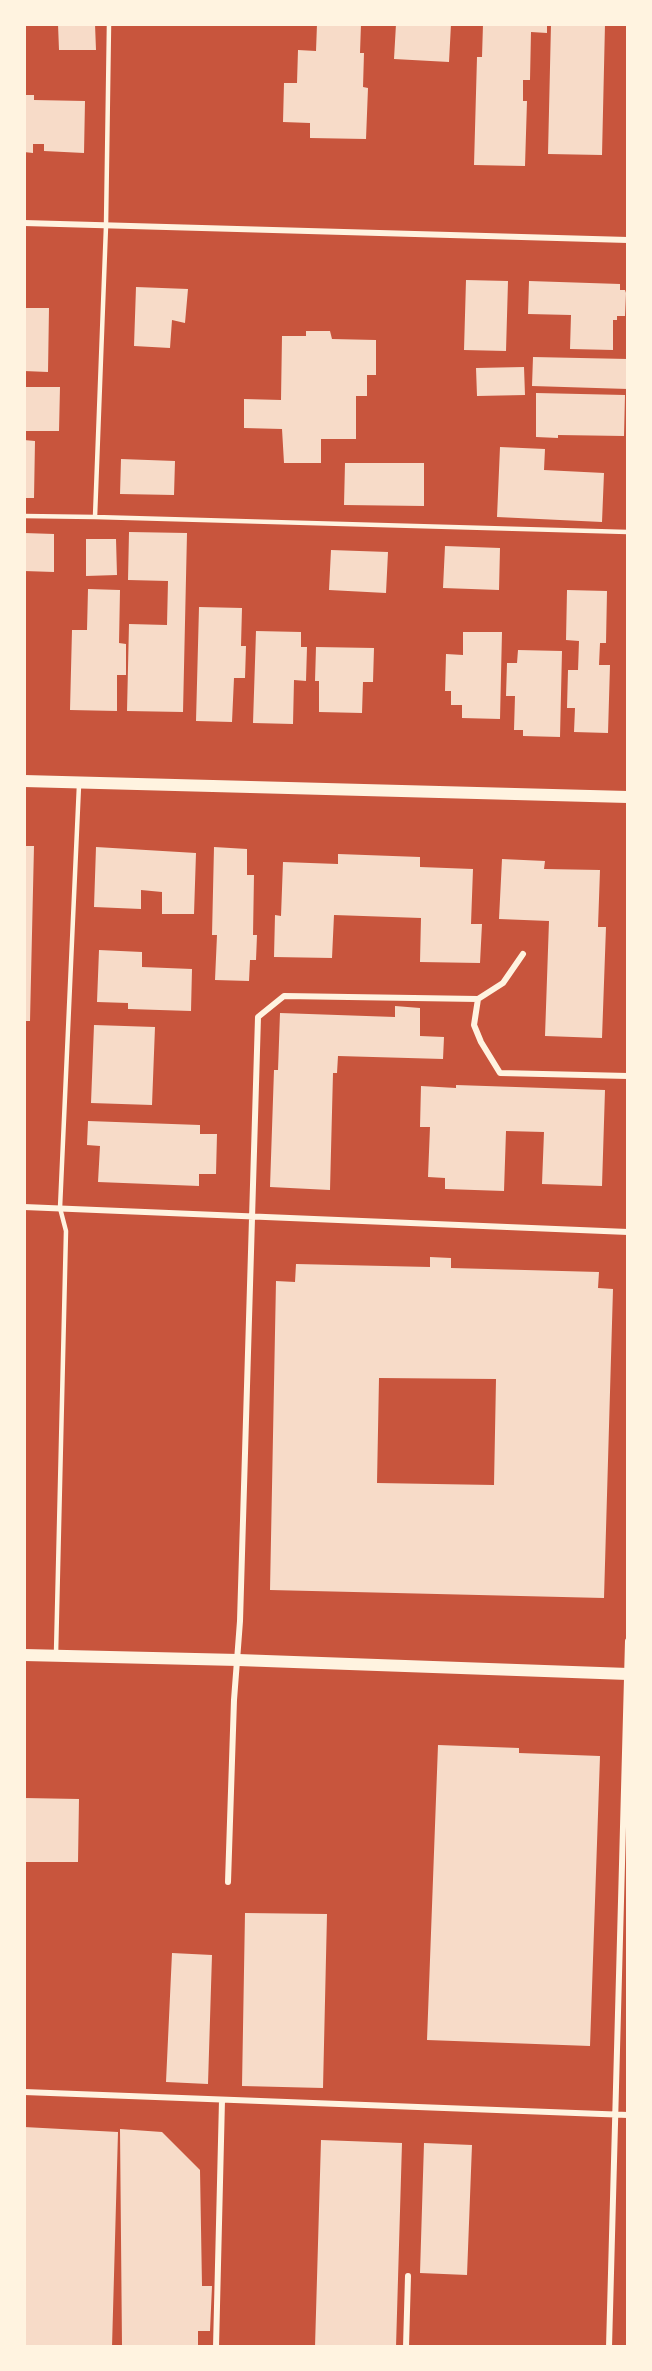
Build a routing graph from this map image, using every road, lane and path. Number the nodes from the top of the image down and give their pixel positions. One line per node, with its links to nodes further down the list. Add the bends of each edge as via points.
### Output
1 (110, 24): 3 (lane)
2 (24, 224): 3 (street)
3 (106, 226): 4 (street); 6 (lane)
4 (628, 240)
5 (24, 516): 6 (lane)
6 (95, 518): 7 (lane)
7 (628, 532)
8 (24, 781): 9 (main road)
9 (79, 782): 10 (main road); 15 (lane)
10 (628, 797)
11 (524, 954): 12 (street, via 503,983)
12 (478, 999): 13 (street, via 474,1025 500,1072); 16 (street, via 284,996 258,1017)
13 (628, 1076)
14 (24, 1207): 15 (street)
15 (60, 1208): 16 (street); 20 (lane, via 66,1231)
16 (251, 1215): 17 (street); 21 (street)
17 (628, 1232)
18 (628, 1641): 22 (street)
19 (24, 1655): 20 (main road)
20 (56, 1656): 21 (main road)
21 (238, 1660): 22 (main road); 23 (street)
22 (628, 1674): 26 (street)
23 (228, 1882)
24 (24, 2092): 25 (street)
25 (222, 2100): 26 (street); 29 (street)
26 (616, 2114): 27 (street); 31 (street)
27 (628, 2115)
28 (408, 2276): 30 (street)
29 (216, 2347)
30 (406, 2347)
31 (609, 2347)

